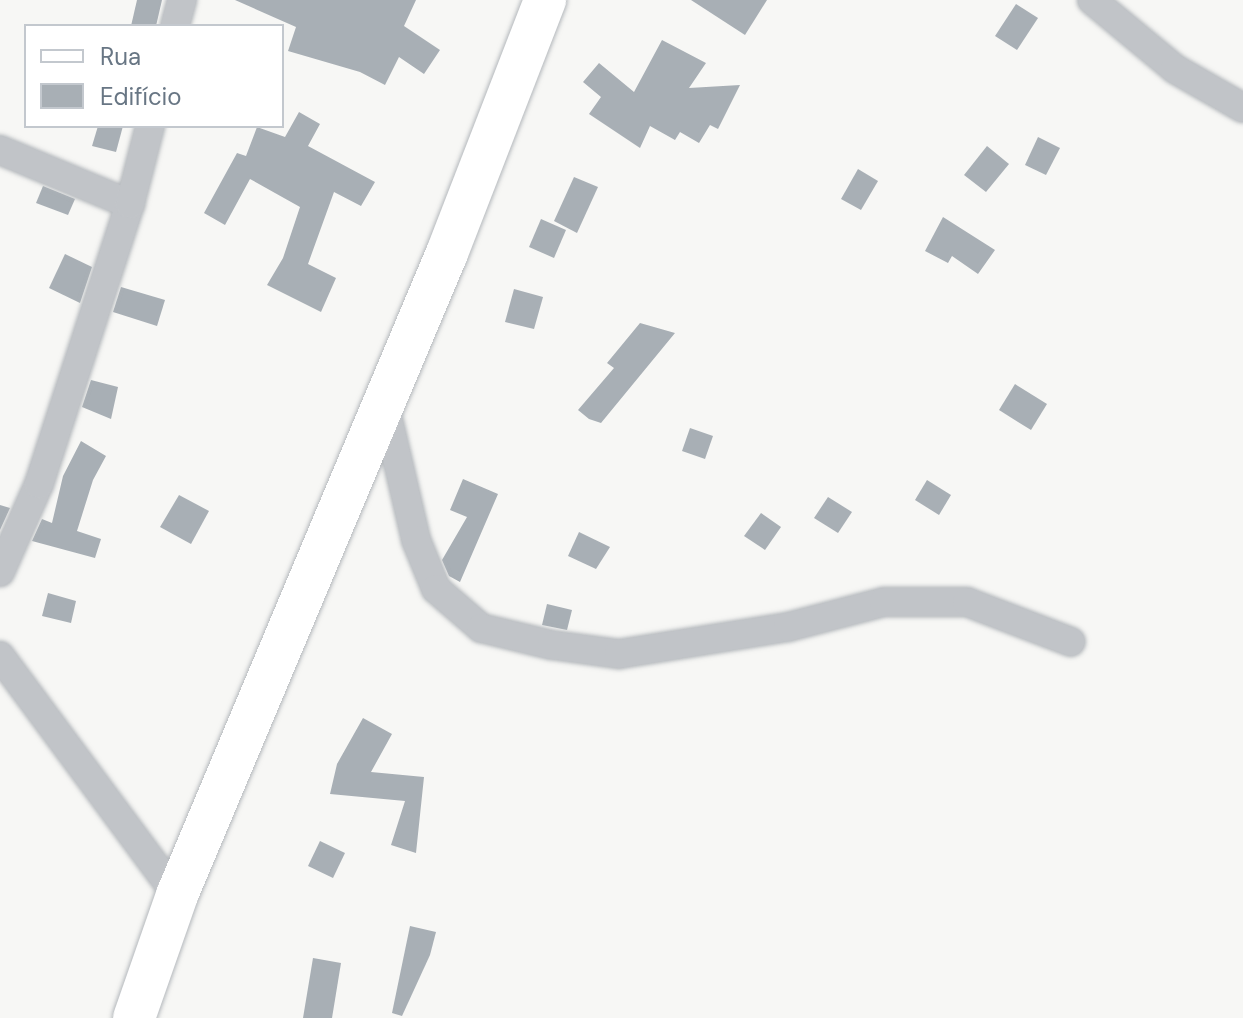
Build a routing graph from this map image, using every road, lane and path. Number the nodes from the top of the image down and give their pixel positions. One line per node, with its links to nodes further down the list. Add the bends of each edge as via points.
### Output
1 (182, 0): 4 (street)
2 (545, 0): 9 (main road)
3 (1092, 0): 5 (street, via 1175,69)
4 (176, 24)
5 (1243, 108)
6 (149, 128): 8 (street)
7 (0, 150): 8 (street)
8 (130, 204): 10 (street, via 39,484)
9 (384, 402): 11 (street, via 416,540 436,589 481,628 619,654 788,627 884,602 967,602); 13 (main road)
10 (0, 572)
11 (1071, 642)
12 (0, 656): 13 (street)
13 (177, 895): 14 (main road)
14 (134, 1018)

